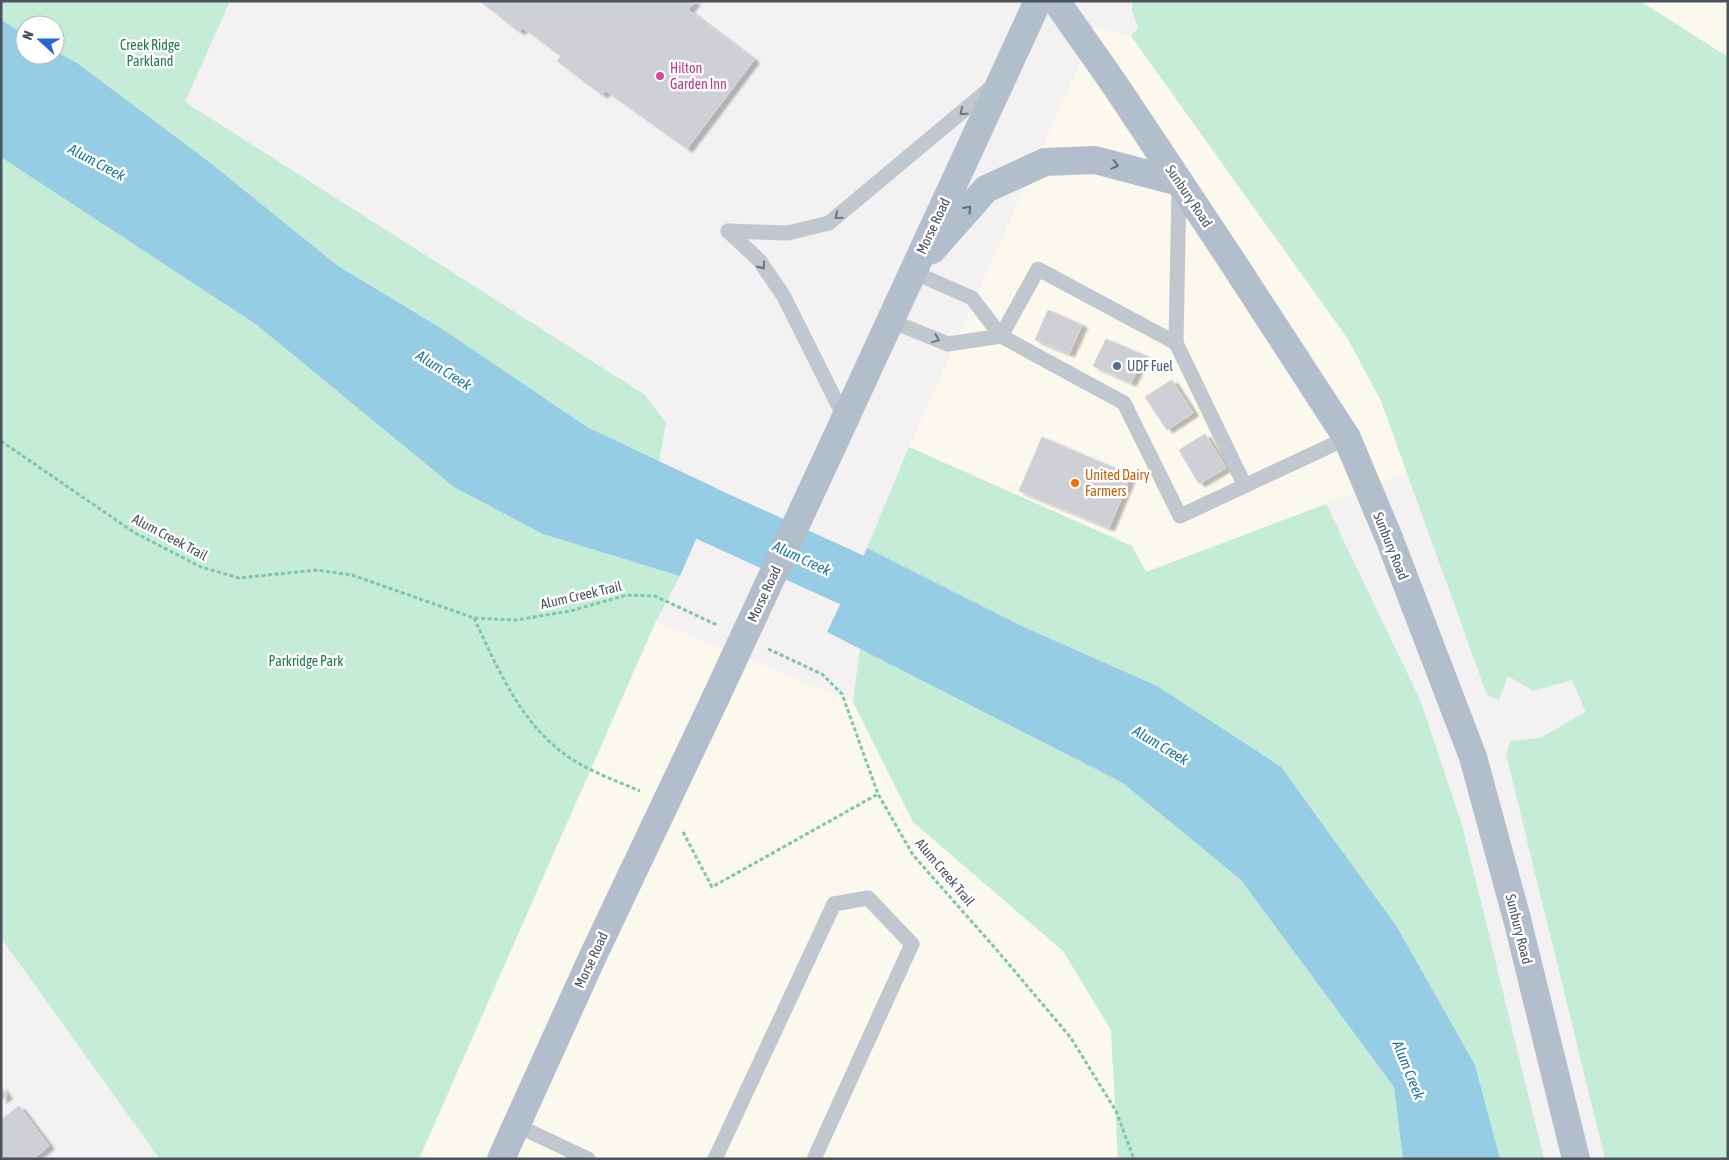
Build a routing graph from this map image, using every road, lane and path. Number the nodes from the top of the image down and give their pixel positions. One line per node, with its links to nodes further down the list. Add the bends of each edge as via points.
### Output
1 (1038, 1): 3 (main road, Morse Road)
2 (1056, 1): 4 (main road, Sunbury Road)
3 (1000, 80): 5 (main road, Morse Road); 9 (lane, one-way to 9, via 829,223 788,233 728,232 759,260 783,295)
4 (1179, 182): 5 (main road, one-way to 4, via 986,189 1045,162 1095,160); 8 (lane); 10 (main road, Sunbury Road)
5 (913, 272): 6 (main road, Morse Road); 7 (lane, via 972,298)
6 (891, 321): 7 (lane, one-way to 7, via 948,344); 9 (main road, Morse Road)
7 (1001, 336): 8 (lane, via 1038,269); 12 (lane, via 1124,403 1180,516)
8 (1176, 343): 12 (lane)
9 (844, 419): 17 (main road, Morse Road, bridge)
10 (1347, 438): 12 (lane); 24 (main road, Sunbury Road, via 1473,757)
11 (1, 441): 13 (path, Alum Creek Trail, via 135,533 201,567 239,578 316,570 352,575)
12 (1245, 486)
13 (474, 618): 14 (path, Alum Creek Trail, via 516,620 570,611 627,595 655,596); 17 (path, via 514,698 543,737 571,759)
14 (726, 629)
15 (761, 645): 16 (path, Alum Creek Trail, via 822,674 842,694)
16 (878, 794): 17 (path, via 712,887); 23 (path, Alum Creek Trail, via 913,855 1071,1038 1116,1111)
17 (667, 803): 18 (main road, Morse Road)
18 (516, 1125): 19 (main road, Morse Road); 20 (lane)
19 (501, 1159)
20 (588, 1159)
21 (715, 1159): 22 (lane, via 834,904 868,898 912,944)
22 (814, 1159)
23 (1134, 1159)
24 (1576, 1159)

